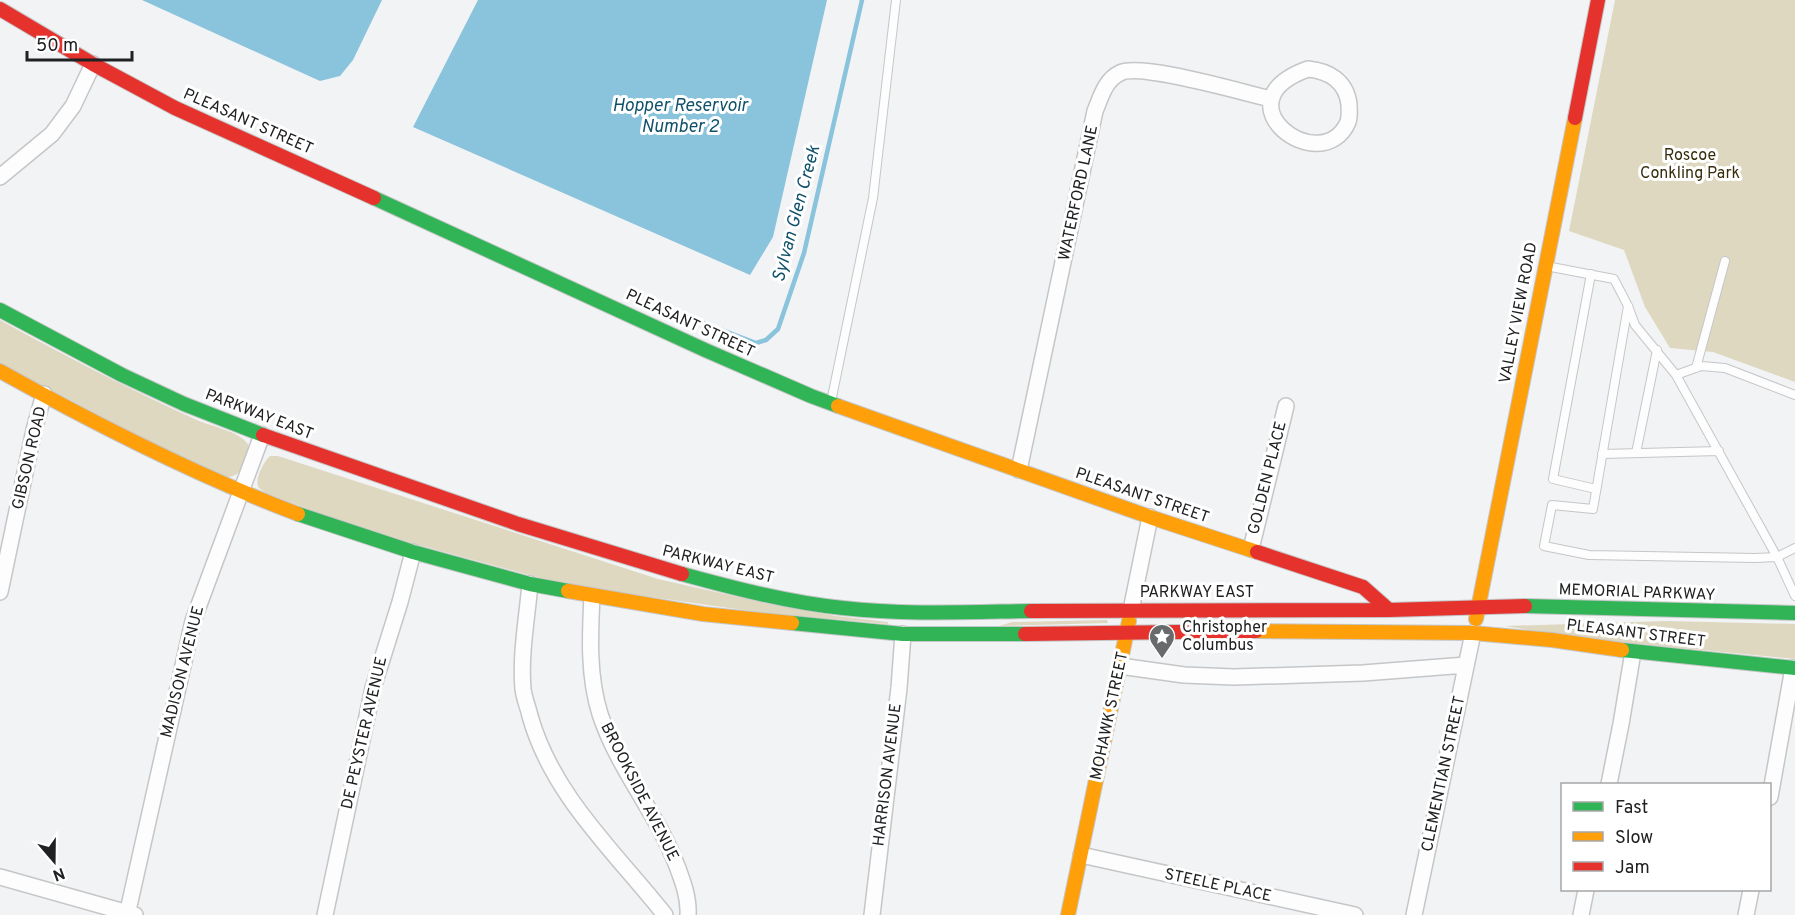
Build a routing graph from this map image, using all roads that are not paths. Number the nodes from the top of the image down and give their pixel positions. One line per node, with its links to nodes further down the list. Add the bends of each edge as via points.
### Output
1 (896, 0): 18 (lane, via 873,198)
2 (1598, 0): 8 (street, VALLEY VIEW ROAD)
3 (0, 9): 4 (street, PLEASANT STREET)
4 (93, 64): 6 (street, via 73,106 52,134); 18 (street, PLEASANT STREET, via 175,108)
5 (1271, 99): 5 (street, via 1271,111 1279,127 1310,144 1338,137 1348,123 1348,95 1338,79 1322,70 1308,69 1291,75); 24 (street, WATERFORD LANE, via 1142,71 1120,73 1106,85 1095,111)
6 (0, 177)
7 (1725, 261): 13 (lane)
8 (1546, 266): 9 (lane); 36 (street, VALLEY VIEW ROAD)
9 (1591, 274): 10 (lane, via 1614,279); 25 (lane, via 1553,479)
10 (1628, 306): 12 (lane, via 1635,325); 23 (lane)
11 (0, 310): 20 (street, PARKWAY EAST, via 122,375)
12 (1657, 350): 15 (lane); 22 (lane)
13 (1696, 368): 15 (lane); 17 (lane, via 1725,368)
14 (0, 371): 16 (street)
15 (1676, 375): 21 (lane)
16 (44, 394): 26 (street, via 135,444); 33 (street, GIBSON ROAD)
17 (1795, 395)
18 (831, 404): 24 (street, PLEASANT STREET)
19 (1286, 406): 29 (street, GOLDEN PLACE)
20 (262, 435): 26 (street, MADISON AVENUE); 37 (street, PARKWAY EAST, via 518,524 659,568 787,598 842,608 902,612)
21 (1719, 451): 22 (lane); 31 (lane)
22 (1636, 453): 23 (lane)
23 (1602, 454): 25 (lane)
24 (1019, 470): 27 (street, PLEASANT STREET)
25 (1596, 489): 31 (lane, via 1593,509 1552,505 1544,546 1589,555)
26 (240, 492): 30 (street); 53 (street, MADISON AVENUE, via 193,621)
27 (1150, 517): 29 (street, PLEASANT STREET); 37 (street, MOHAWK STREET)
28 (1795, 548): 31 (lane)
29 (1251, 549): 38 (street, PLEASANT STREET, via 1363,587)
30 (413, 552): 32 (street); 54 (street, DE PEYSTER AVENUE, via 373,688)
31 (1778, 557): 35 (lane)
32 (530, 584): 34 (street); 55 (street, via 523,691 550,770 578,811)
33 (0, 592)
34 (592, 596): 42 (street, via 702,614); 56 (street, BROOKSIDE AVENUE, via 592,675 600,714 616,751 671,849 684,886)
35 (1795, 596)
36 (1478, 608): 38 (street, PARKWAY EAST); 39 (street, MEMORIAL PARKWAY); 41 (street, VALLEY VIEW ROAD)
37 (1131, 610): 38 (street, PARKWAY EAST); 40 (street, MOHAWK STREET)
38 (1389, 610)
39 (1795, 613)
40 (1127, 632): 41 (street); 42 (street); 45 (street, MOHAWK STREET)
41 (1473, 633): 43 (street, PLEASANT STREET); 44 (street, CLEMENTIAN STREET)
42 (903, 634): 57 (street, HARRISON AVENUE)
43 (1633, 652): 46 (street, PLEASANT STREET); 47 (street)
44 (1466, 665): 45 (street, via 1363,673 1234,676 1184,675); 60 (street, CLEMENTIAN STREET)
45 (1120, 666): 49 (street, MOHAWK STREET)
46 (1794, 668): 48 (street)
47 (1608, 783)
48 (1771, 792)
49 (1081, 855): 58 (street, MOHAWK STREET); 59 (street, STEELE PLACE)
50 (0, 877): 53 (street)
51 (1586, 891): 61 (street)
52 (1751, 891): 62 (street)
53 (130, 914)
54 (325, 915)
55 (665, 915)
56 (688, 915)
57 (872, 915)
58 (1068, 915)
59 (1354, 915)
60 (1414, 915)
61 (1581, 915)
62 (1746, 915)

